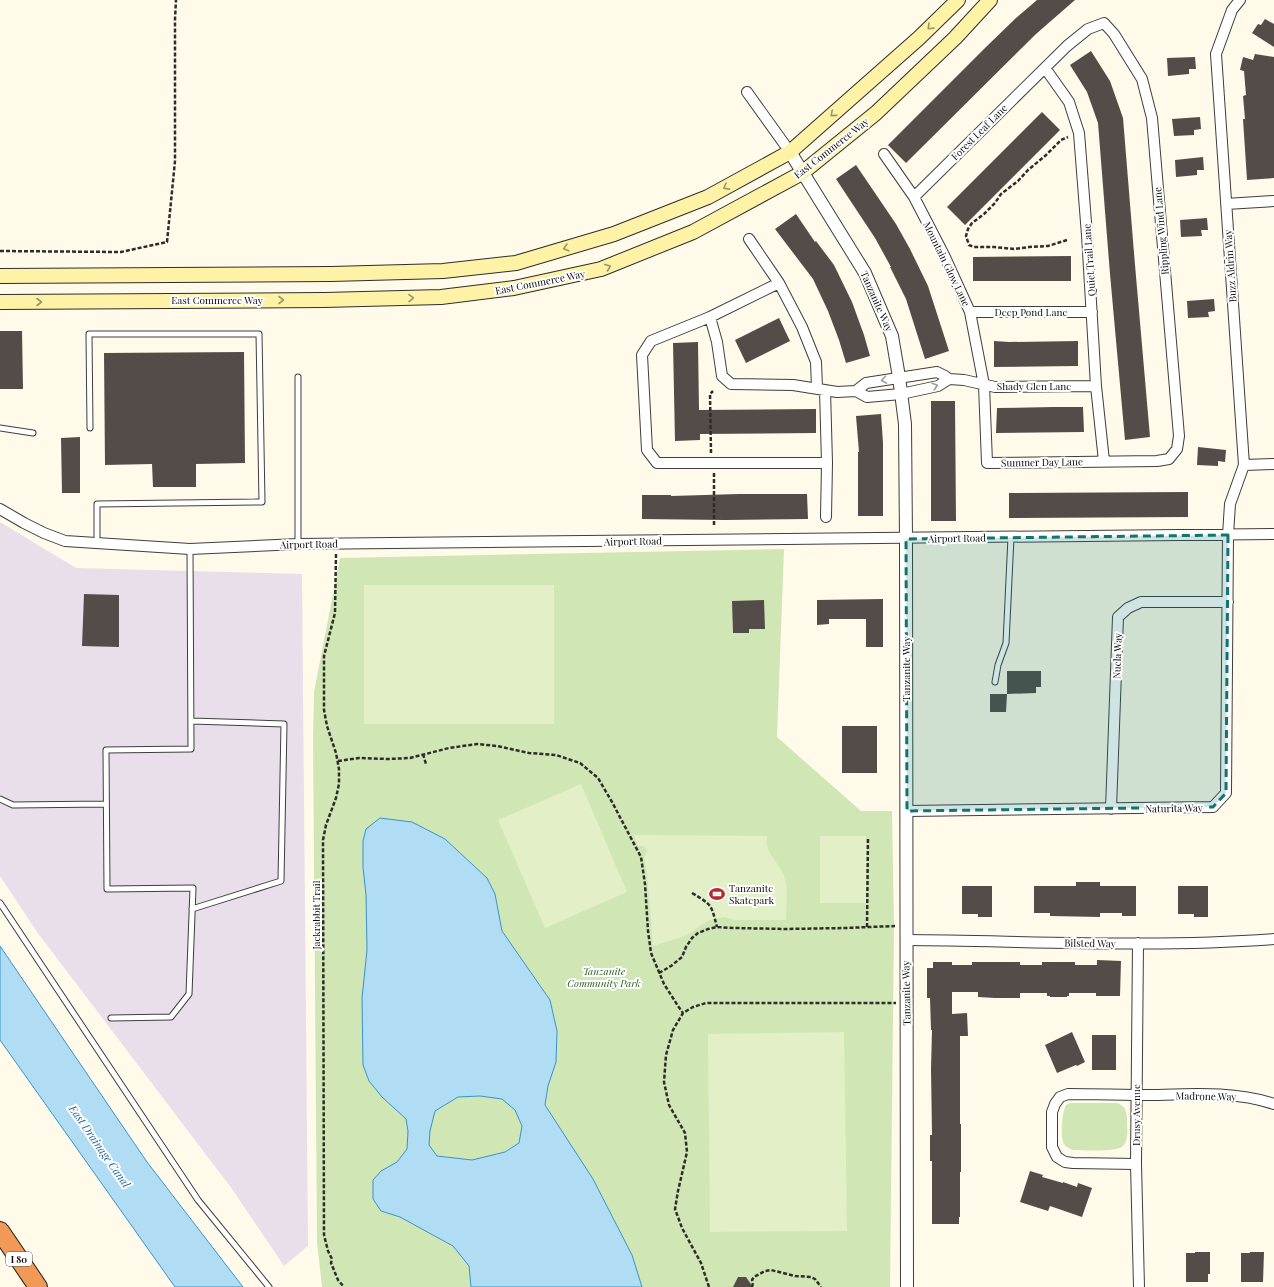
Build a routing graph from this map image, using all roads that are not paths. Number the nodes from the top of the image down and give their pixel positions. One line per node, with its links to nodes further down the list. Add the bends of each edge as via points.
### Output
1 (958, 0): 6 (main road, one-way to 6, via 919,38)
2 (990, 0): 8 (main road, East Commerce Way, via 955,38 876,113)
3 (1240, 0): 11 (street, Buzz Aldrin Way, via 1232,10 1216,54)
4 (1045, 68): 9 (street, Forest Leaf Lane); 17 (street, Quiet Trail Lane, via 1069,102 1079,133); 30 (street, Rippling Wind Lane, via 1066,46 1088,29 1104,23 1114,34 1142,79 1152,118 1179,436 1177,449 1169,459)
5 (748, 92): 6 (street, Tanzanite Way)
6 (790, 152): 8 (street, Tanzanite Way); 13 (main road, one-way to 13, via 708,197 614,234 516,263 443,271 331,274)
7 (884, 154): 9 (street, Mountain Glow Lane)
8 (802, 172): 15 (main road, East Commerce Way, one-way to 8, via 441,297 514,288 608,267 693,232); 20 (street, Tanzanite Way, via 865,273 892,336)
9 (914, 197): 16 (street, Mountain Glow Lane)
10 (1274, 201): 11 (street)
11 (1226, 204): 33 (street, Buzz Aldrin Way)
12 (749, 239): 14 (street)
13 (0, 276)
14 (779, 283): 18 (street); 24 (street, via 802,327 816,362)
15 (0, 302)
16 (970, 312): 17 (street, Deep Pond Lane); 22 (street, Mountain Glow Lane)
17 (1092, 312): 23 (street, Quiet Trail Lane)
18 (710, 317): 24 (street, Shady Glen Lane, via 722,376 731,384 792,385); 31 (street, via 651,341 642,355 647,450 657,463)
19 (298, 377): 41 (lane)
20 (899, 377): 21 (street, Shady Glen Lane, via 937,372); 25 (street, Shady Glen Lane, one-way to 25, via 866,383); 26 (street, Tanzanite Way)
21 (949, 379): 22 (street, Shady Glen Lane); 26 (street, Shady Glen Lane, one-way to 21, via 938,386)
22 (984, 385): 23 (street, Shady Glen Lane); 30 (street, Summer Day Lane, via 987,463)
23 (1096, 386): 30 (street, Quiet Trail Lane)
24 (821, 389): 25 (street, Shady Glen Lane, via 837,392); 31 (street)
25 (856, 391): 26 (street, Shady Glen Lane, via 867,397)
26 (901, 394): 39 (street, Tanzanite Way, via 905,424)
27 (0, 428): 29 (lane)
28 (90, 428): 40 (lane, via 89,334 259,334 262,502 97,504)
29 (33, 433)
30 (1104, 461)
31 (827, 463): 35 (street)
32 (1274, 464): 33 (street)
33 (1244, 465): 37 (street, Buzz Aldrin Way, via 1230,504)
34 (0, 509): 40 (street, Airport Road, via 24,524 65,541)
35 (826, 517)
36 (1274, 534): 37 (street, Airport Road)
37 (1228, 535): 38 (street, Airport Road); 43 (street, Naturita Way)
38 (1011, 537): 39 (street, Airport Road); 44 (lane, via 1006,643)
39 (906, 539): 41 (street, Airport Road); 49 (street, Tanzanite Way)
40 (97, 543): 42 (street, Airport Road)
41 (298, 544): 42 (street, Airport Road)
42 (190, 549): 45 (lane)
43 (1228, 602): 48 (street, Nucla Way, via 1141,602 1128,608 1118,617); 48 (street, Naturita Way, via 1226,793 1213,807)
44 (994, 682)
45 (191, 721): 47 (lane, via 192,749 106,750); 51 (lane, via 284,724 281,881)
46 (0, 798): 47 (lane, via 13,805)
47 (106, 804): 51 (lane, via 107,889 192,888)
48 (1111, 809): 49 (street, Naturita Way)
49 (907, 811): 53 (street, Tanzanite Way)
50 (0, 903): 61 (lane, via 198,1200)
51 (192, 909): 55 (lane, via 189,994 172,1017)
52 (1274, 939): 54 (street, Bilsted Way)
53 (906, 940): 54 (street, Bilsted Way); 62 (street, Tanzanite Way)
54 (1138, 943): 56 (street, Drusy Avenue)
55 (112, 1018)
56 (1136, 1095): 57 (street, Madrone Way, via 1215,1094); 58 (street, Drusy Avenue); 58 (street, Madrone Way, via 1068,1094 1060,1097 1052,1112 1052,1147 1065,1162)
57 (1274, 1104)
58 (1136, 1164): 63 (street, Drusy Avenue)
59 (0, 1231): 60 (highway, I 80)
60 (38, 1287)
61 (269, 1287)
62 (907, 1287)
63 (1139, 1287)

